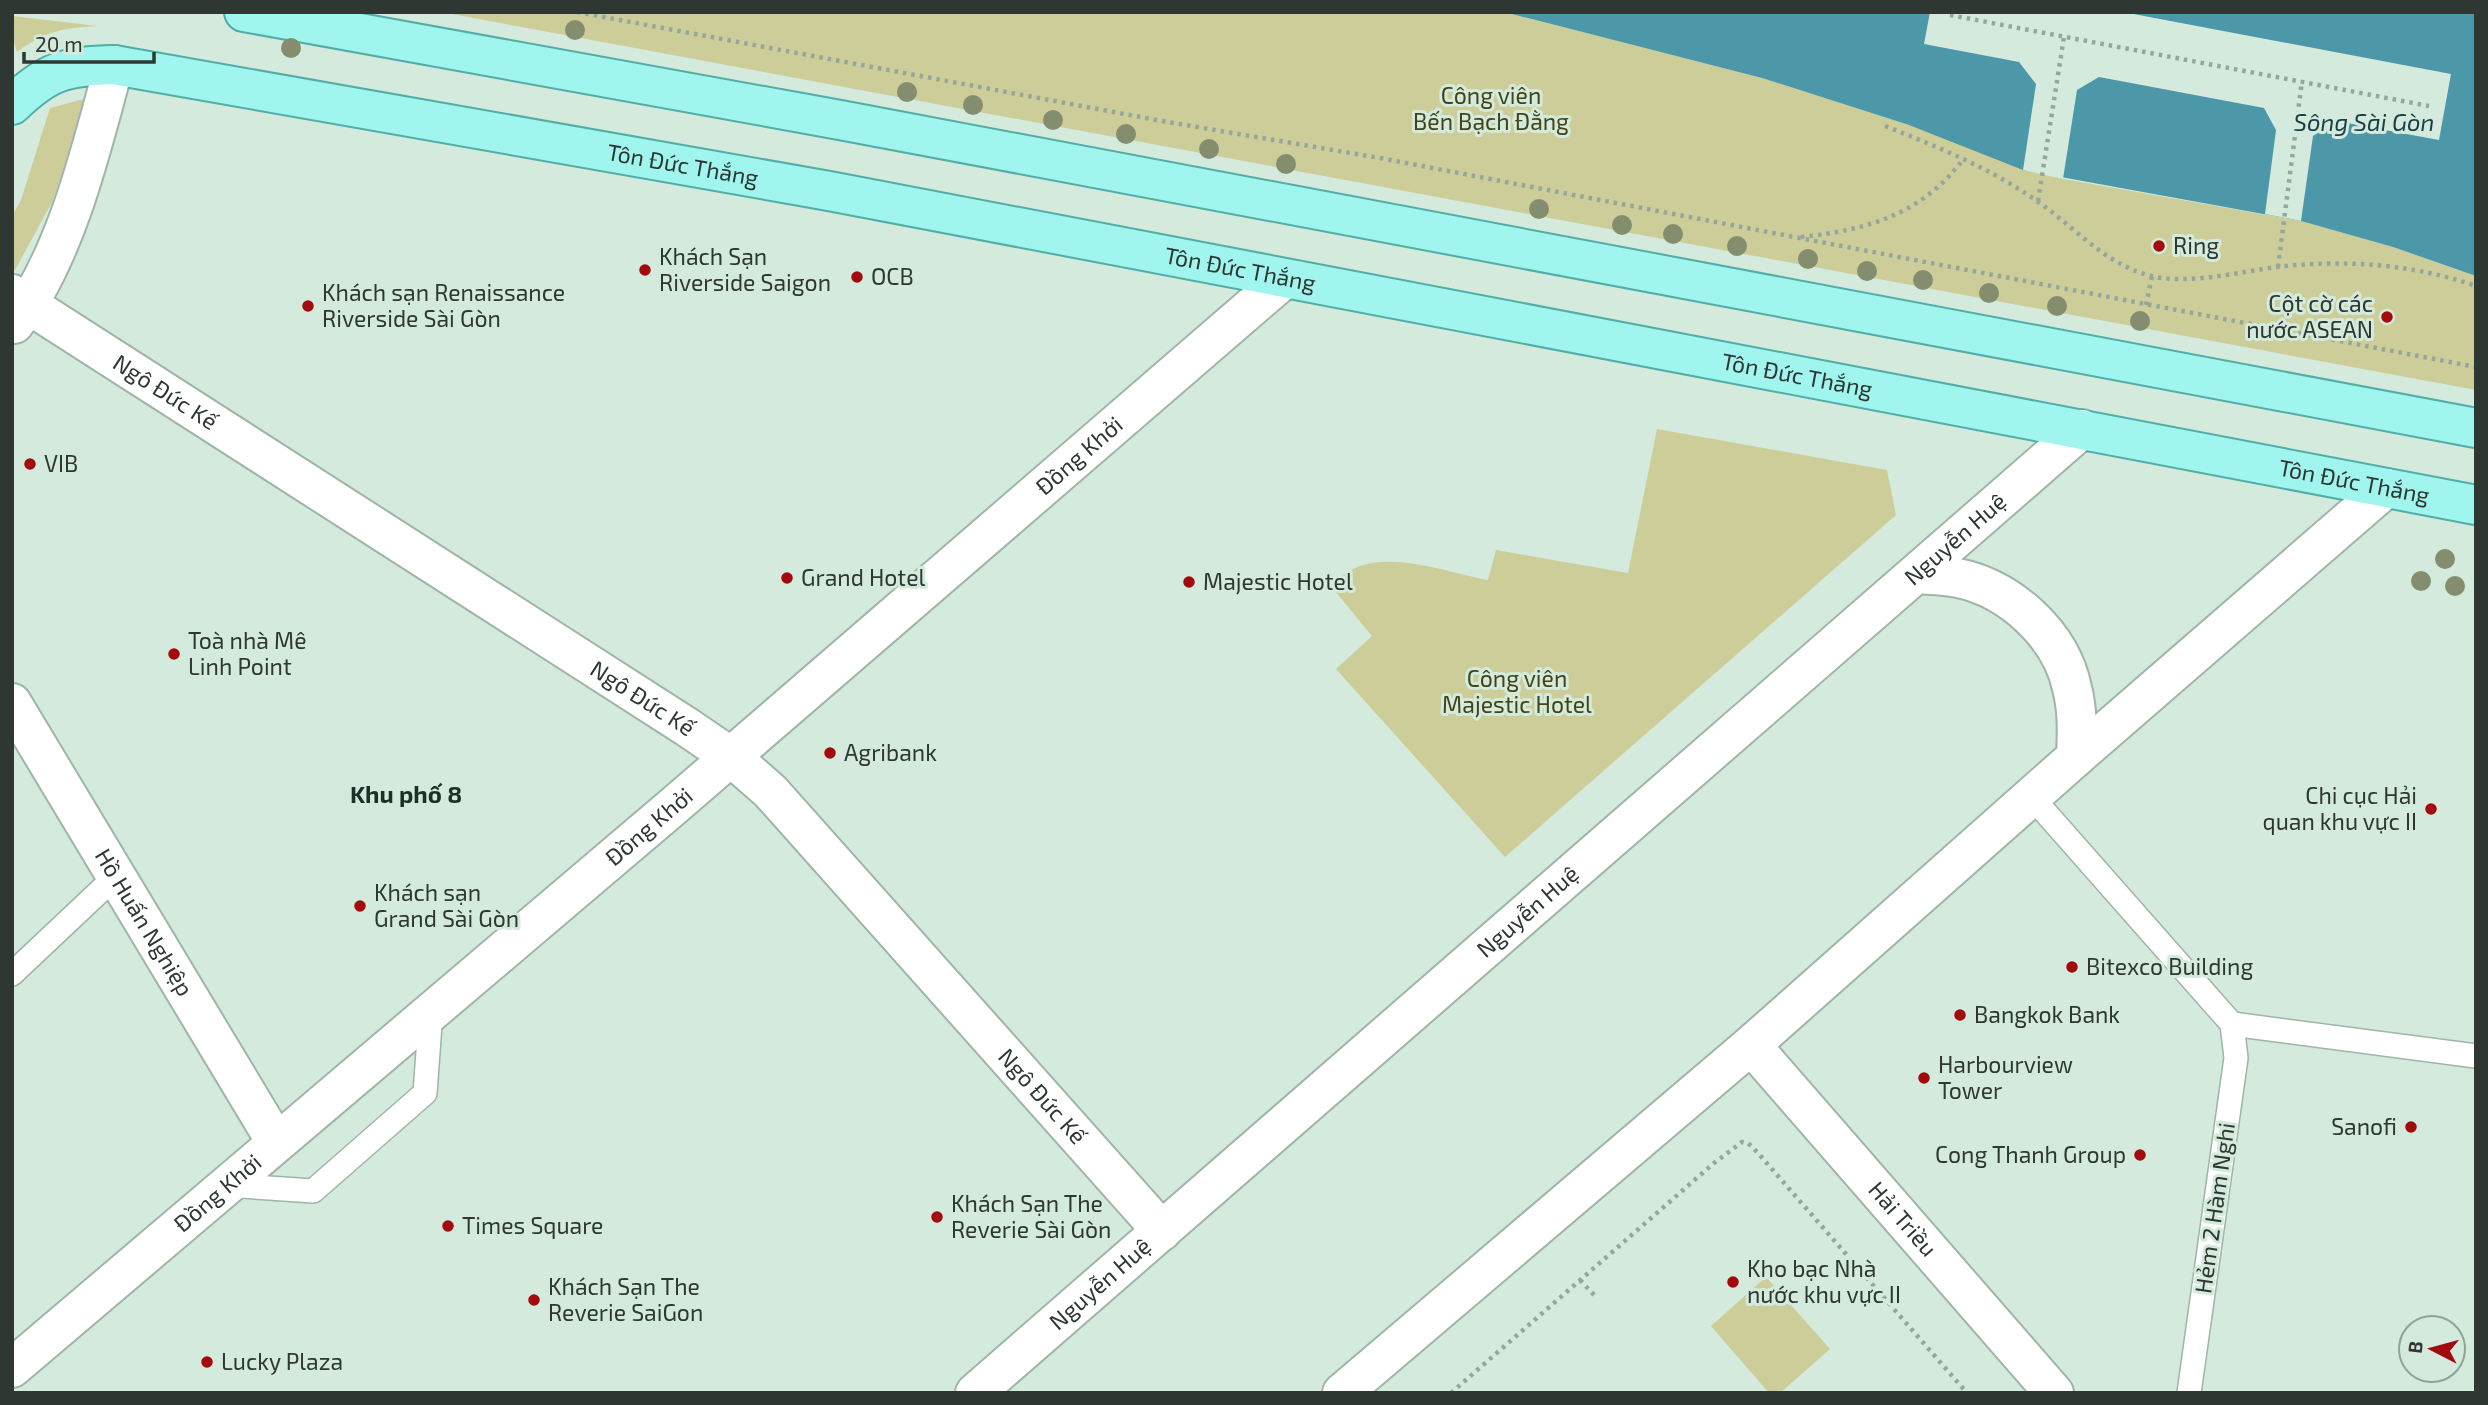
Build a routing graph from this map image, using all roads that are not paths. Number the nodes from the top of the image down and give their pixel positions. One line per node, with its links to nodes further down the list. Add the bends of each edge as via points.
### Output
1 (244, 12): 6 (main road)
2 (114, 65): 3 (main road, Tôn Ðức Thắng, via 76,66 35,83); 4 (main road, Tôn Ðức Thắng, via 829,191); 5 (street, via 61,237)
3 (12, 105)
4 (1284, 279): 7 (main road, Tôn Ðức Thắng); 12 (street, Ðồng Khởi)
5 (18, 308): 12 (street, Ngô Ðức Kế)
6 (2476, 428)
7 (2082, 429): 8 (main road, Tôn Ðức Thắng); 10 (street, Nguyễn Huệ)
8 (2386, 488): 9 (main road, Tôn Ðức Thắng); 13 (street)
9 (2476, 505)
10 (1916, 574): 13 (street, via 1959,578 1991,589 2018,605 2040,627 2059,653 2072,684); 23 (street, Nguyễn Huệ)
11 (12, 702): 15 (street, Hồ Huấn Nghiệp)
12 (730, 757): 17 (street, Ðồng Khởi); 23 (street, Ngô Ðức Kế, via 770,791)
13 (2076, 757): 14 (street)
14 (2031, 796): 18 (lane); 19 (street)
15 (116, 876): 16 (lane); 21 (street, Hồ Huấn Nghiệp)
16 (12, 974)
17 (431, 1010): 21 (street, Ðồng Khởi); 22 (lane, via 425,1093 313,1191)
18 (2232, 1024): 20 (lane); 28 (lane, Hẻm 2 Hàm Nghi, via 2236,1058)
19 (1751, 1045): 26 (street); 27 (street, Hải Triều)
20 (2476, 1056)
21 (276, 1142): 22 (street, Ðồng Khởi)
22 (226, 1185): 24 (street, Ðồng Khởi)
23 (1162, 1231): 25 (street, Nguyễn Huệ)
24 (12, 1368)
25 (975, 1393)
26 (1342, 1393)
27 (2054, 1393)
28 (2189, 1393)

